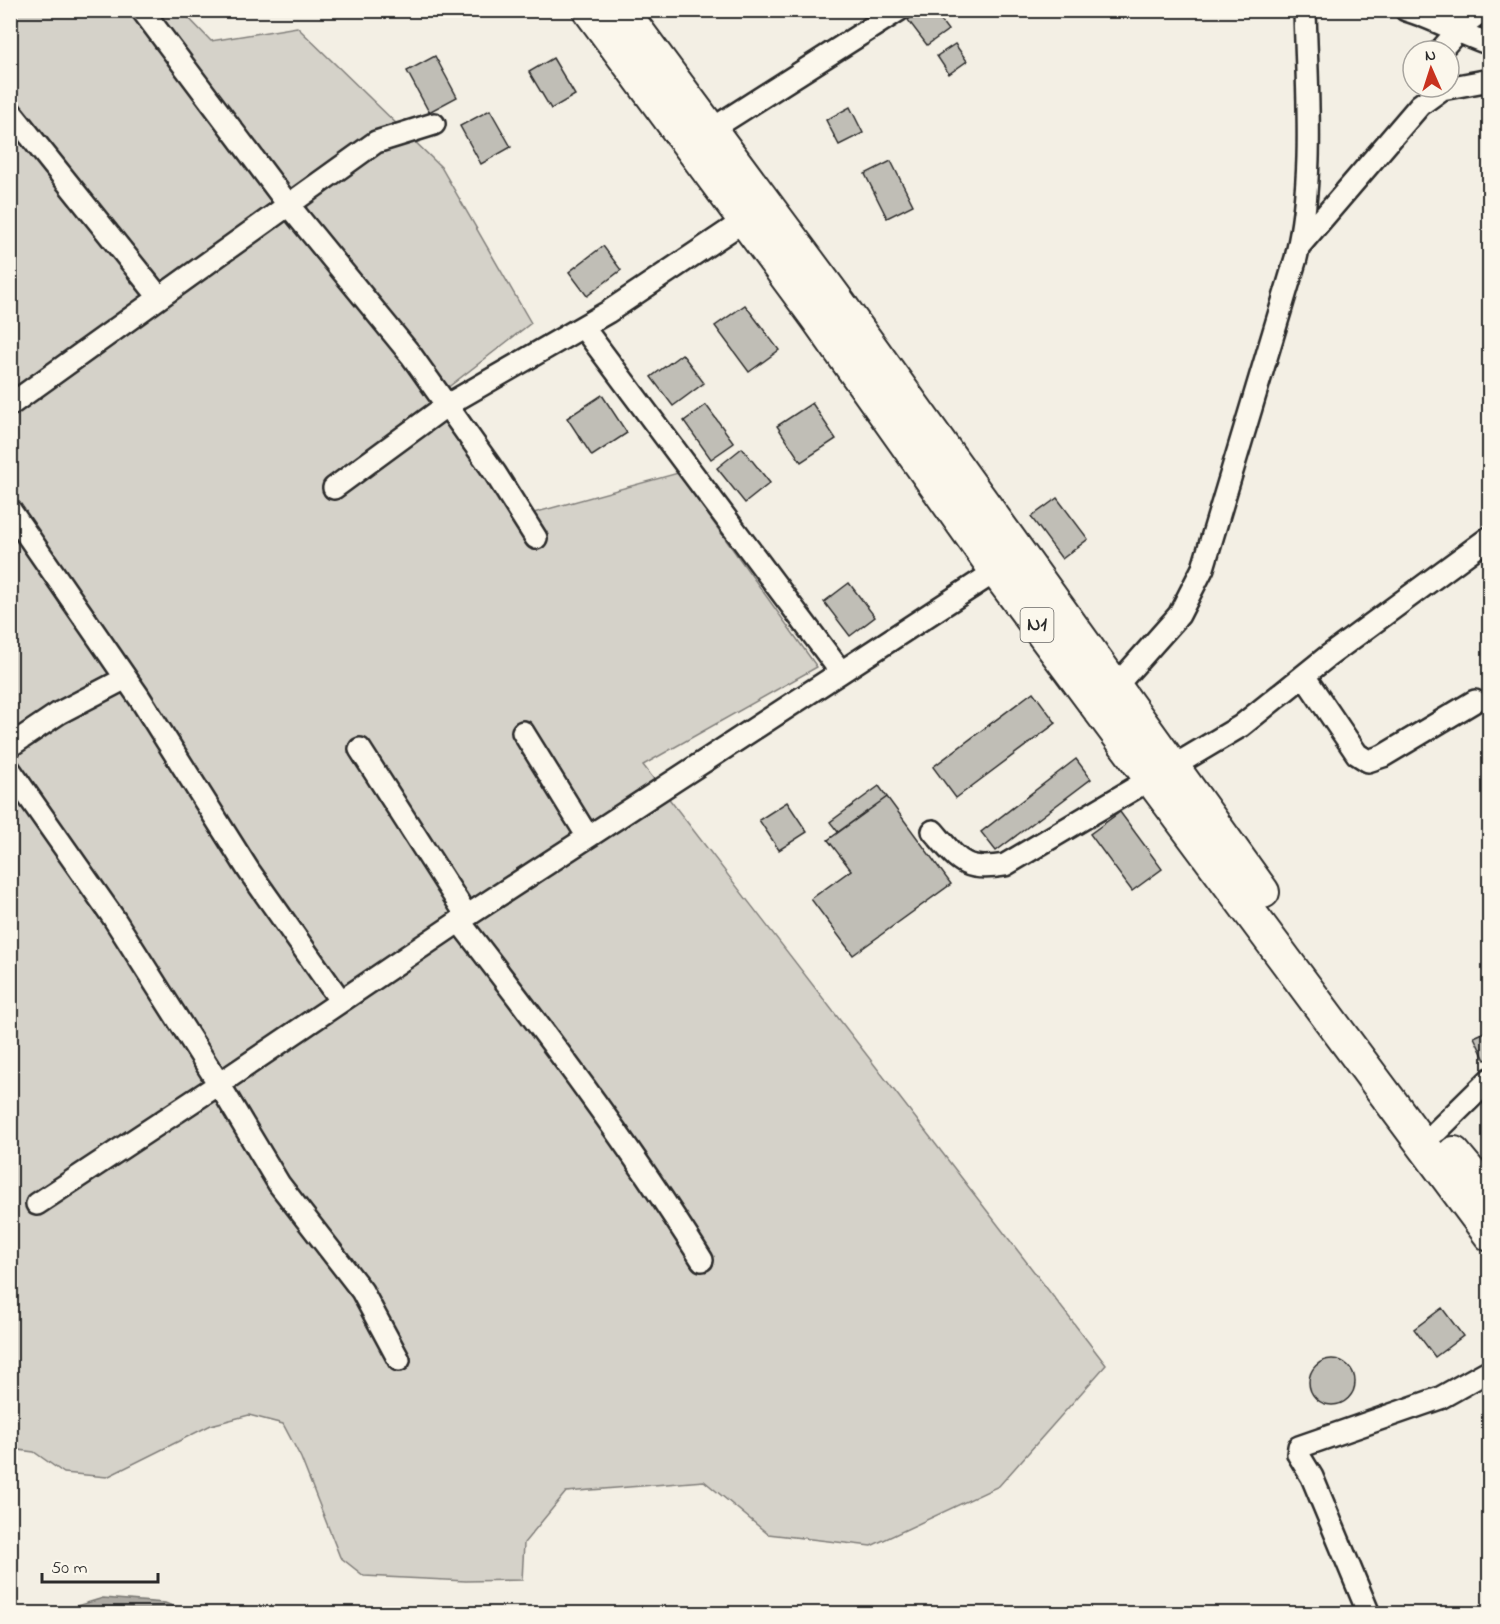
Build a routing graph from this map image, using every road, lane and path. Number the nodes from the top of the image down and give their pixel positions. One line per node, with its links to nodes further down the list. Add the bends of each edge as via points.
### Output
1 (142, 10): 17 (street)
2 (589, 10): 18 (highway, N1)
3 (622, 10): 16 (highway, N1)
4 (899, 10): 16 (street)
5 (1305, 10): 19 (street, via 1308,155)
6 (1406, 10): 8 (street, via 1435,19)
7 (1483, 10): 8 (street)
8 (1455, 32): 9 (street); 10 (street)
9 (1449, 39)
10 (1490, 44)
11 (1490, 80): 12 (street)
12 (1461, 85)
13 (1421, 99): 19 (street)
14 (10, 111): 20 (street)
15 (435, 124): 17 (street, via 376,142)
16 (712, 129): 32 (highway, N1)
17 (291, 207): 20 (street); 23 (street)
18 (746, 220): 21 (street); 28 (highway, N1)
19 (1299, 247): 32 (street, via 1203,567 1179,615)
20 (159, 297): 22 (street)
21 (583, 327): 23 (street); 29 (street)
22 (10, 405)
23 (447, 405): 24 (street); 27 (street)
24 (334, 488)
25 (10, 510): 31 (street)
26 (1490, 537): 30 (street)
27 (537, 538)
28 (996, 571): 29 (street); 32 (highway, N1)
29 (842, 672): 40 (street)
30 (1304, 676): 33 (street, via 1357,754 1368,761 1383,756); 38 (street, via 1241,726)
31 (126, 678): 35 (street, via 59,713); 42 (street, via 249,871)
32 (1107, 696): 38 (highway, N1)
33 (1475, 700)
34 (523, 732): 40 (street)
35 (10, 746)
36 (360, 749): 41 (street)
37 (10, 770): 44 (street, via 113,917)
38 (1162, 773): 39 (street, via 1005,865 970,867); 45 (highway, N1); 48 (highway, N1)
39 (933, 831)
40 (588, 837): 41 (street)
41 (463, 919): 42 (street); 49 (street, via 670,1209)
42 (340, 1000): 44 (street)
43 (1490, 1079): 45 (street)
44 (219, 1084): 47 (street); 50 (street, via 279,1184 362,1291)
45 (1437, 1131): 46 (highway, N1)
46 (1490, 1196)
47 (37, 1204)
48 (1490, 1235)
49 (702, 1260)
50 (399, 1360)
51 (1490, 1370): 52 (street, via 1440,1398 1299,1448 1298,1454 1312,1477)
52 (1369, 1614)

